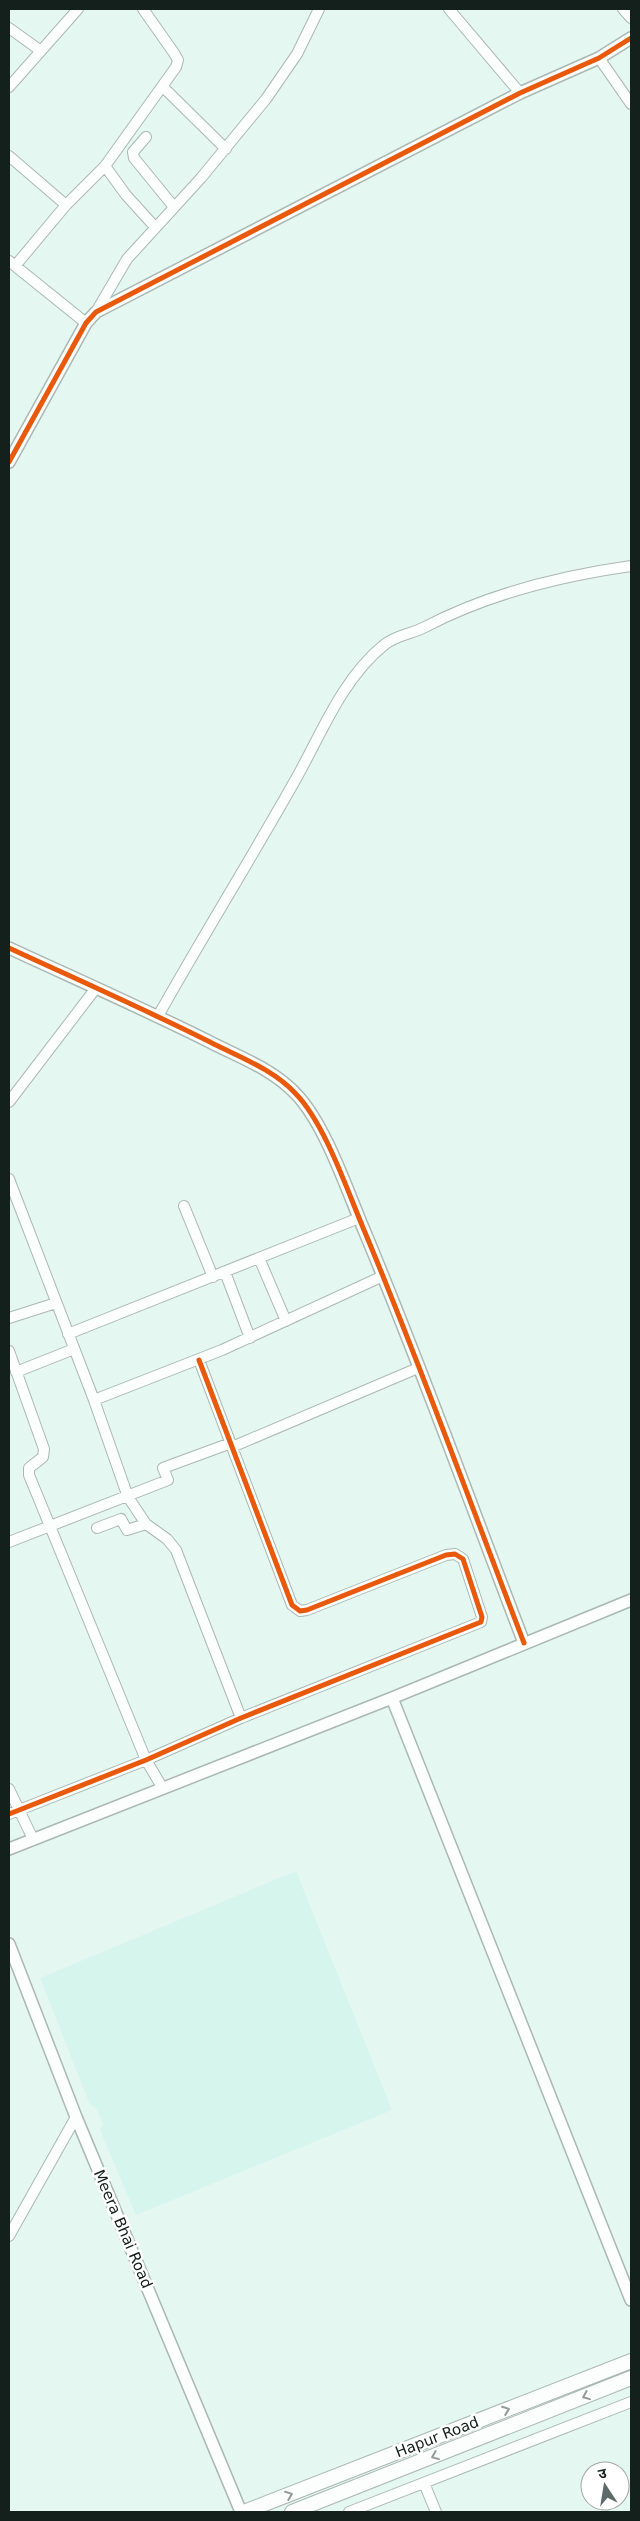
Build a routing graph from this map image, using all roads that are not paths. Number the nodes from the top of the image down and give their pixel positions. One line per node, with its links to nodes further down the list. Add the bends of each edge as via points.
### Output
1 (78, 9): 9 (street)
2 (143, 9): 12 (street, via 178,60)
3 (319, 9): 16 (street, via 284,74)
4 (623, 9): 6 (street)
5 (453, 10): 13 (street)
6 (631, 18)
7 (9, 28): 9 (street)
8 (631, 38): 10 (street)
9 (41, 51): 11 (street)
10 (599, 58): 13 (street); 14 (street)
11 (9, 87)
12 (164, 87): 16 (street); 18 (street)
13 (520, 93): 23 (street)
14 (631, 104)
15 (146, 137): 20 (street, via 134,152 134,158)
16 (226, 148): 20 (street)
17 (9, 156): 19 (street)
18 (105, 166): 19 (street); 21 (street)
19 (66, 205): 22 (street)
20 (174, 207): 21 (street)
21 (155, 227): 23 (street, via 118,272)
22 (12, 264): 24 (street)
23 (96, 312): 24 (street)
24 (86, 323): 25 (street)
25 (9, 462)
26 (631, 566): 29 (street, via 510,592 394,638 376,652 355,676 329,716)
27 (9, 948): 28 (street)
28 (96, 988): 29 (street); 30 (street)
29 (158, 1016): 33 (street, via 276,1076 296,1093 308,1108)
30 (9, 1102)
31 (9, 1179): 38 (street)
32 (184, 1206): 37 (street)
33 (359, 1218): 34 (street); 36 (street)
34 (259, 1258): 35 (street); 40 (street)
35 (225, 1272): 37 (street); 42 (street)
36 (383, 1276): 40 (street); 46 (street)
37 (213, 1277): 41 (street)
38 (56, 1302): 39 (street); 41 (street)
39 (9, 1318)
40 (286, 1321): 42 (street)
41 (68, 1334): 43 (street)
42 (250, 1338): 45 (street)
43 (74, 1349): 47 (street); 48 (street)
44 (9, 1351): 47 (street)
45 (199, 1360): 48 (street); 49 (street)
46 (418, 1368): 49 (street); 56 (street)
47 (16, 1372): 52 (street, via 44,1448 43,1457 28,1470)
48 (94, 1400): 50 (street)
49 (232, 1445): 50 (street, via 163,1468 168,1480); 58 (street, via 296,1609 307,1610 455,1554 463,1559 482,1617 482,1622 474,1627)
50 (128, 1497): 51 (street); 52 (street)
51 (146, 1524): 53 (street, via 127,1530 121,1519); 58 (street, via 168,1539 176,1550)
52 (51, 1528): 54 (street); 59 (street)
53 (97, 1528)
54 (9, 1542)
55 (631, 1600): 56 (street)
56 (524, 1643): 57 (street)
57 (392, 1698): 60 (street); 68 (street)
58 (240, 1718): 59 (street)
59 (146, 1760): 60 (street); 62 (street)
60 (162, 1787): 63 (street)
61 (9, 1789): 62 (street)
62 (13, 1812): 63 (street)
63 (33, 1839): 64 (street)
64 (9, 1849)
65 (9, 1944): 66 (street, Meera Bhai Road)
66 (76, 2117): 67 (street); 73 (street, Meera Bhai Road)
67 (9, 2236)
68 (631, 2300)
69 (631, 2361): 73 (main road, Hapur Road, one-way to 69)
70 (631, 2378): 74 (main road, Hapur Road, one-way to 74)
71 (631, 2402): 72 (street)
72 (424, 2483): 75 (street); 76 (street)
73 (242, 2512)
74 (292, 2512)
75 (349, 2512)
76 (436, 2512)

